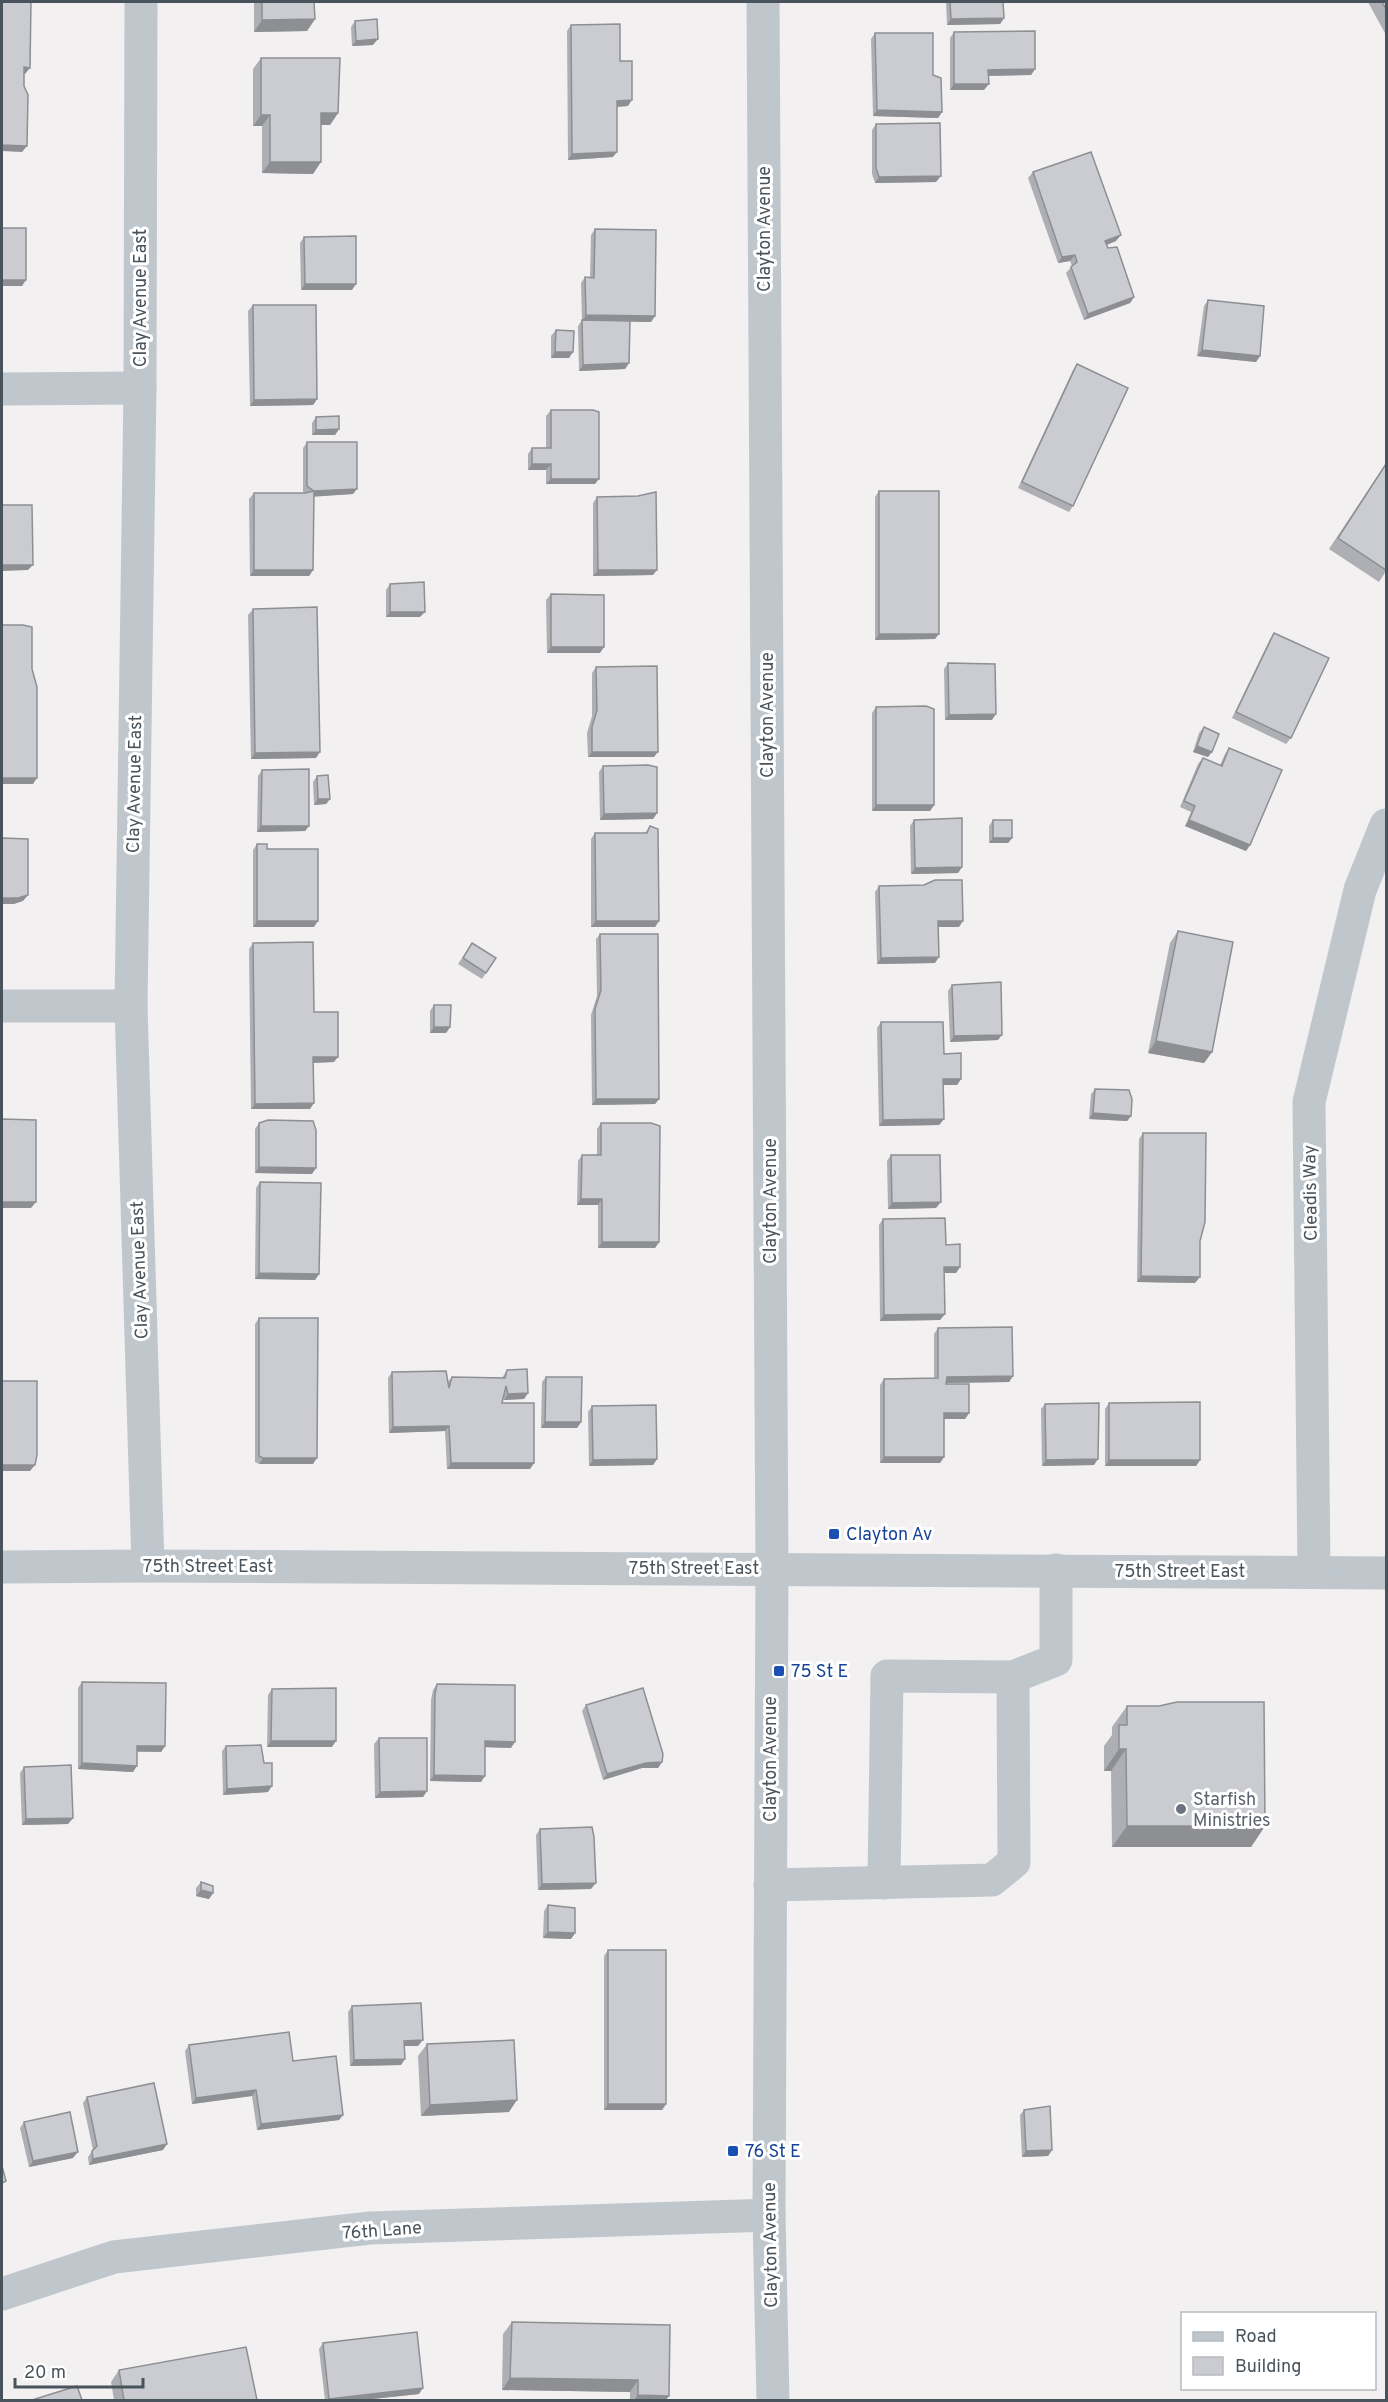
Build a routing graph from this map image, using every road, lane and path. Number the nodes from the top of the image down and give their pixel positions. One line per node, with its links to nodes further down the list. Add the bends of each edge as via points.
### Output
1 (141, 2): 3 (street, Clay Avenue East)
2 (763, 2): 10 (street, Clayton Avenue)
3 (140, 388): 4 (street); 7 (street, Clay Avenue East)
4 (2, 389)
5 (1386, 825): 12 (street, Cleadis Way, via 1360,890 1309,1102)
6 (2, 1006): 7 (street)
7 (131, 1006): 8 (street, Clay Avenue East)
8 (148, 1566): 9 (street, 75th Street East); 10 (street, 75th Street East)
9 (2, 1568)
10 (771, 1569): 11 (street, 75th Street East); 16 (street, Clayton Avenue)
11 (1056, 1570): 12 (street, 75th Street East); 14 (street, via 1056,1660)
12 (1314, 1572): 13 (street, 75th Street East)
13 (1386, 1573)
14 (1013, 1677): 15 (street, via 1014,1862 992,1880); 15 (street, via 887,1676)
15 (884, 1883): 16 (street)
16 (770, 1885): 17 (street, Clayton Avenue)
17 (769, 2215): 18 (street, 76th Lane, via 370,2228 114,2257); 19 (street, Clayton Avenue)
18 (2, 2294)
19 (773, 2400)

